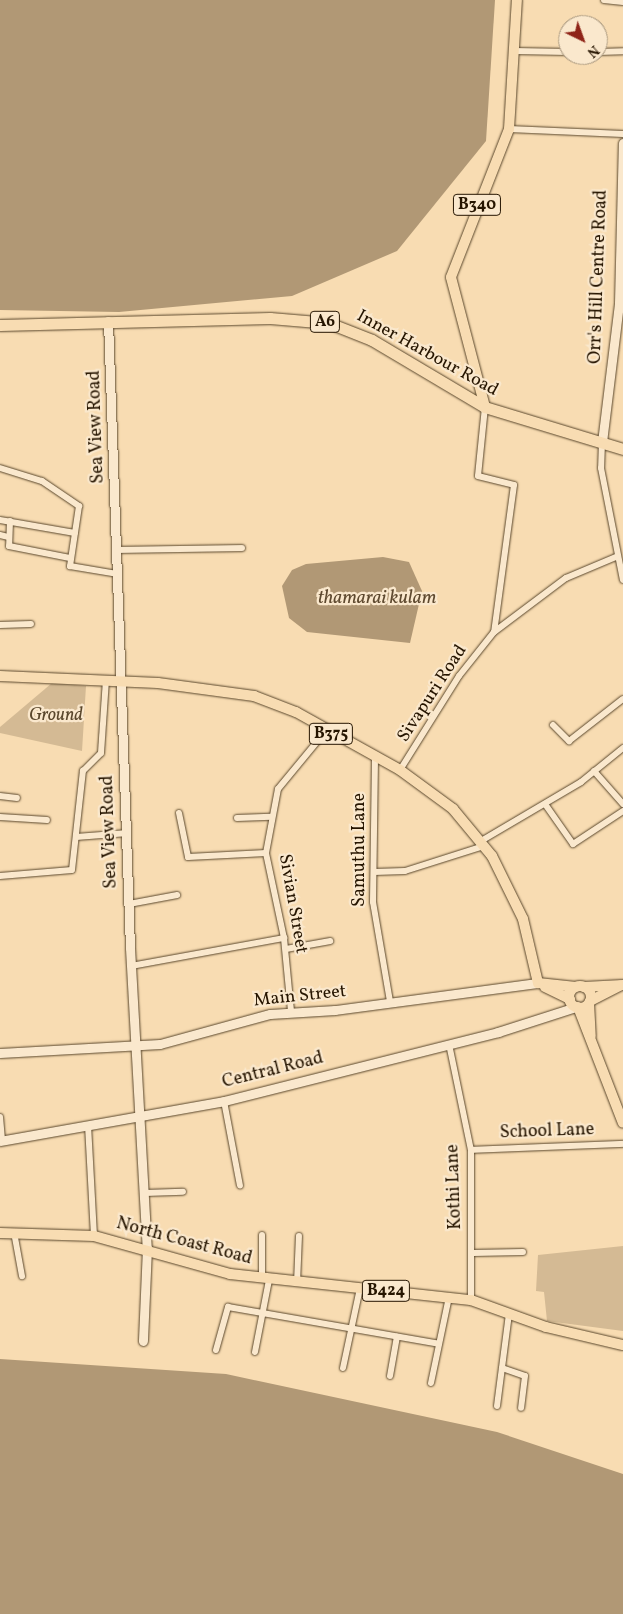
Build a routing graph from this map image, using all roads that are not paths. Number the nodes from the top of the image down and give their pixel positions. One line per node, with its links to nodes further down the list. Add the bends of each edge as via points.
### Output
1 (517, 0): 4 (main road, B340)
2 (604, 0): 3 (street)
3 (623, 2)
4 (515, 51): 6 (street); 8 (main road, B340)
5 (623, 51): 7 (street)
6 (558, 52)
7 (608, 52)
8 (509, 128): 9 (street); 14 (main road, B340, via 451,277)
9 (623, 134)
10 (623, 143): 11 (main road, Orr's Hill Centre Road)
11 (621, 189): 15 (main road, Orr's Hill Centre Road, via 619,303)
12 (108, 321): 13 (highway, Inner Harbour Road / A6); 14 (highway, Inner Harbour Road / A6, via 296,318 329,322 372,340); 24 (main road, Sea View Road)
13 (0, 325)
14 (484, 407): 15 (highway, Inner Harbour Road / A6); 31 (street, via 478,476 514,485)
15 (602, 442): 16 (highway, Inner Harbour Road / A6); 25 (street, via 601,468)
16 (623, 449)
17 (0, 468): 20 (street, via 42,482 78,506)
18 (0, 520): 19 (street)
19 (10, 521): 20 (street); 22 (street)
20 (75, 533): 26 (street)
21 (0, 535): 22 (street)
22 (8, 536): 26 (street, via 9,546)
23 (242, 548): 24 (street)
24 (118, 550): 27 (main road, Sea View Road)
25 (618, 556): 28 (street); 31 (street, Sivapuri Road, via 566,578)
26 (70, 558): 27 (street, via 70,566)
27 (118, 574): 34 (main road, Sea View Road)
28 (623, 580)
29 (31, 624): 30 (street)
30 (0, 625)
31 (494, 632): 40 (street, Sivapuri Road, via 459,676)
32 (0, 676): 33 (main road, B375)
33 (106, 679): 34 (main road, B375); 53 (street, via 101,752 83,771)
34 (122, 680): 37 (main road, B375, via 254,696 296,712); 52 (main road, Sea View Road)
35 (623, 699): 36 (street, via 569,741)
36 (553, 725)
37 (326, 731): 39 (main road, B375); 49 (street, Sivian Street, via 278,789)
38 (623, 748): 41 (street)
39 (375, 758): 40 (main road, B375); 56 (street, Samuthu Lane)
40 (400, 770): 54 (main road, B375, via 453,809)
41 (594, 771): 44 (street); 45 (street)
42 (0, 796): 43 (street)
43 (17, 798)
44 (545, 804): 46 (street, via 572,844); 54 (street)
45 (623, 804)
46 (623, 812)
47 (179, 814): 55 (street, via 188,857)
48 (0, 817): 51 (street)
49 (271, 817): 50 (street); 55 (street, Sivian Street)
50 (236, 818)
51 (47, 820)
52 (128, 833): 53 (street); 59 (main road, Sea View Road)
53 (76, 837): 57 (street, via 72,870)
54 (483, 844): 56 (street, via 405,871); 64 (main road, B375, via 520,908)
55 (266, 854): 60 (street, Sivian Street)
56 (374, 872): 66 (street, Samuthu Lane, via 373,902)
57 (0, 876)
58 (177, 895): 59 (street)
59 (129, 904): 63 (main road, Sea View Road)
60 (284, 938): 62 (street, Sivian Street); 63 (street)
61 (330, 941): 62 (street)
62 (286, 949): 69 (street, Sivian Street)
63 (131, 966): 71 (main road, Sea View Road)
64 (538, 983): 65 (main road, Main Street); 66 (main road, Main Street); 68 (main road)
65 (580, 987): 67 (main road, via 590,993); 67 (main road, Main Street, via 623,985); 68 (main road)
66 (390, 1001): 69 (main road, Main Street, via 336,1010)
67 (589, 1002): 68 (main road); 72 (main road)
68 (574, 1003): 70 (main road, Central Road, via 550,1018); 72 (main road)
69 (291, 1011): 71 (main road, Main Street, via 249,1018 184,1040)
70 (449, 1044): 74 (main road, Central Road); 81 (street, Kothi Lane)
71 (137, 1046): 73 (main road, Main Street); 75 (main road, Sea View Road)
72 (592, 1046): 77 (main road)
73 (0, 1053)
74 (224, 1101): 75 (main road, Central Road); 82 (street)
75 (141, 1117): 78 (main road, Central Road); 84 (main road, Sea View Road)
76 (0, 1118): 79 (street)
77 (623, 1123)
78 (88, 1125): 79 (main road, Central Road); 88 (street)
79 (1, 1141)
80 (623, 1144): 81 (street, School Lane)
81 (471, 1150): 92 (street, Kothi Lane)
82 (240, 1186)
83 (183, 1192): 84 (street)
84 (145, 1194): 90 (main road, Sea View Road)
85 (14, 1232): 86 (main road, North Coast Road / B424); 88 (main road, North Coast Road / B424); 93 (street)
86 (0, 1233)
87 (262, 1235): 94 (street)
88 (94, 1236): 90 (main road, North Coast Road / B424)
89 (299, 1236): 95 (street)
90 (147, 1248): 94 (main road, North Coast Road / B424, via 212,1270); 103 (main road, Sea View Road)
91 (523, 1252): 92 (street)
92 (473, 1253): 98 (street, Kothi Lane)
93 (22, 1276)
94 (266, 1280): 95 (main road, North Coast Road / B424); 99 (street)
95 (297, 1283): 96 (main road, North Coast Road / B424)
96 (360, 1288): 97 (main road, North Coast Road / B424); 101 (street)
97 (449, 1297): 98 (main road, North Coast Road / B424); 104 (street)
98 (471, 1300): 100 (main road, North Coast Road / B424)
99 (263, 1312): 101 (street); 106 (street, via 225,1308); 107 (street)
100 (509, 1314): 105 (main road, North Coast Road / B424); 109 (street)
101 (351, 1329): 102 (street); 108 (street)
102 (397, 1337): 104 (street); 110 (street)
103 (143, 1341)
104 (439, 1344): 111 (street)
105 (623, 1345)
106 (216, 1350)
107 (255, 1352)
108 (343, 1368)
109 (502, 1368): 112 (street); 113 (street, via 524,1376)
110 (390, 1376)
111 (431, 1383)
112 (498, 1406)
113 (521, 1408)

